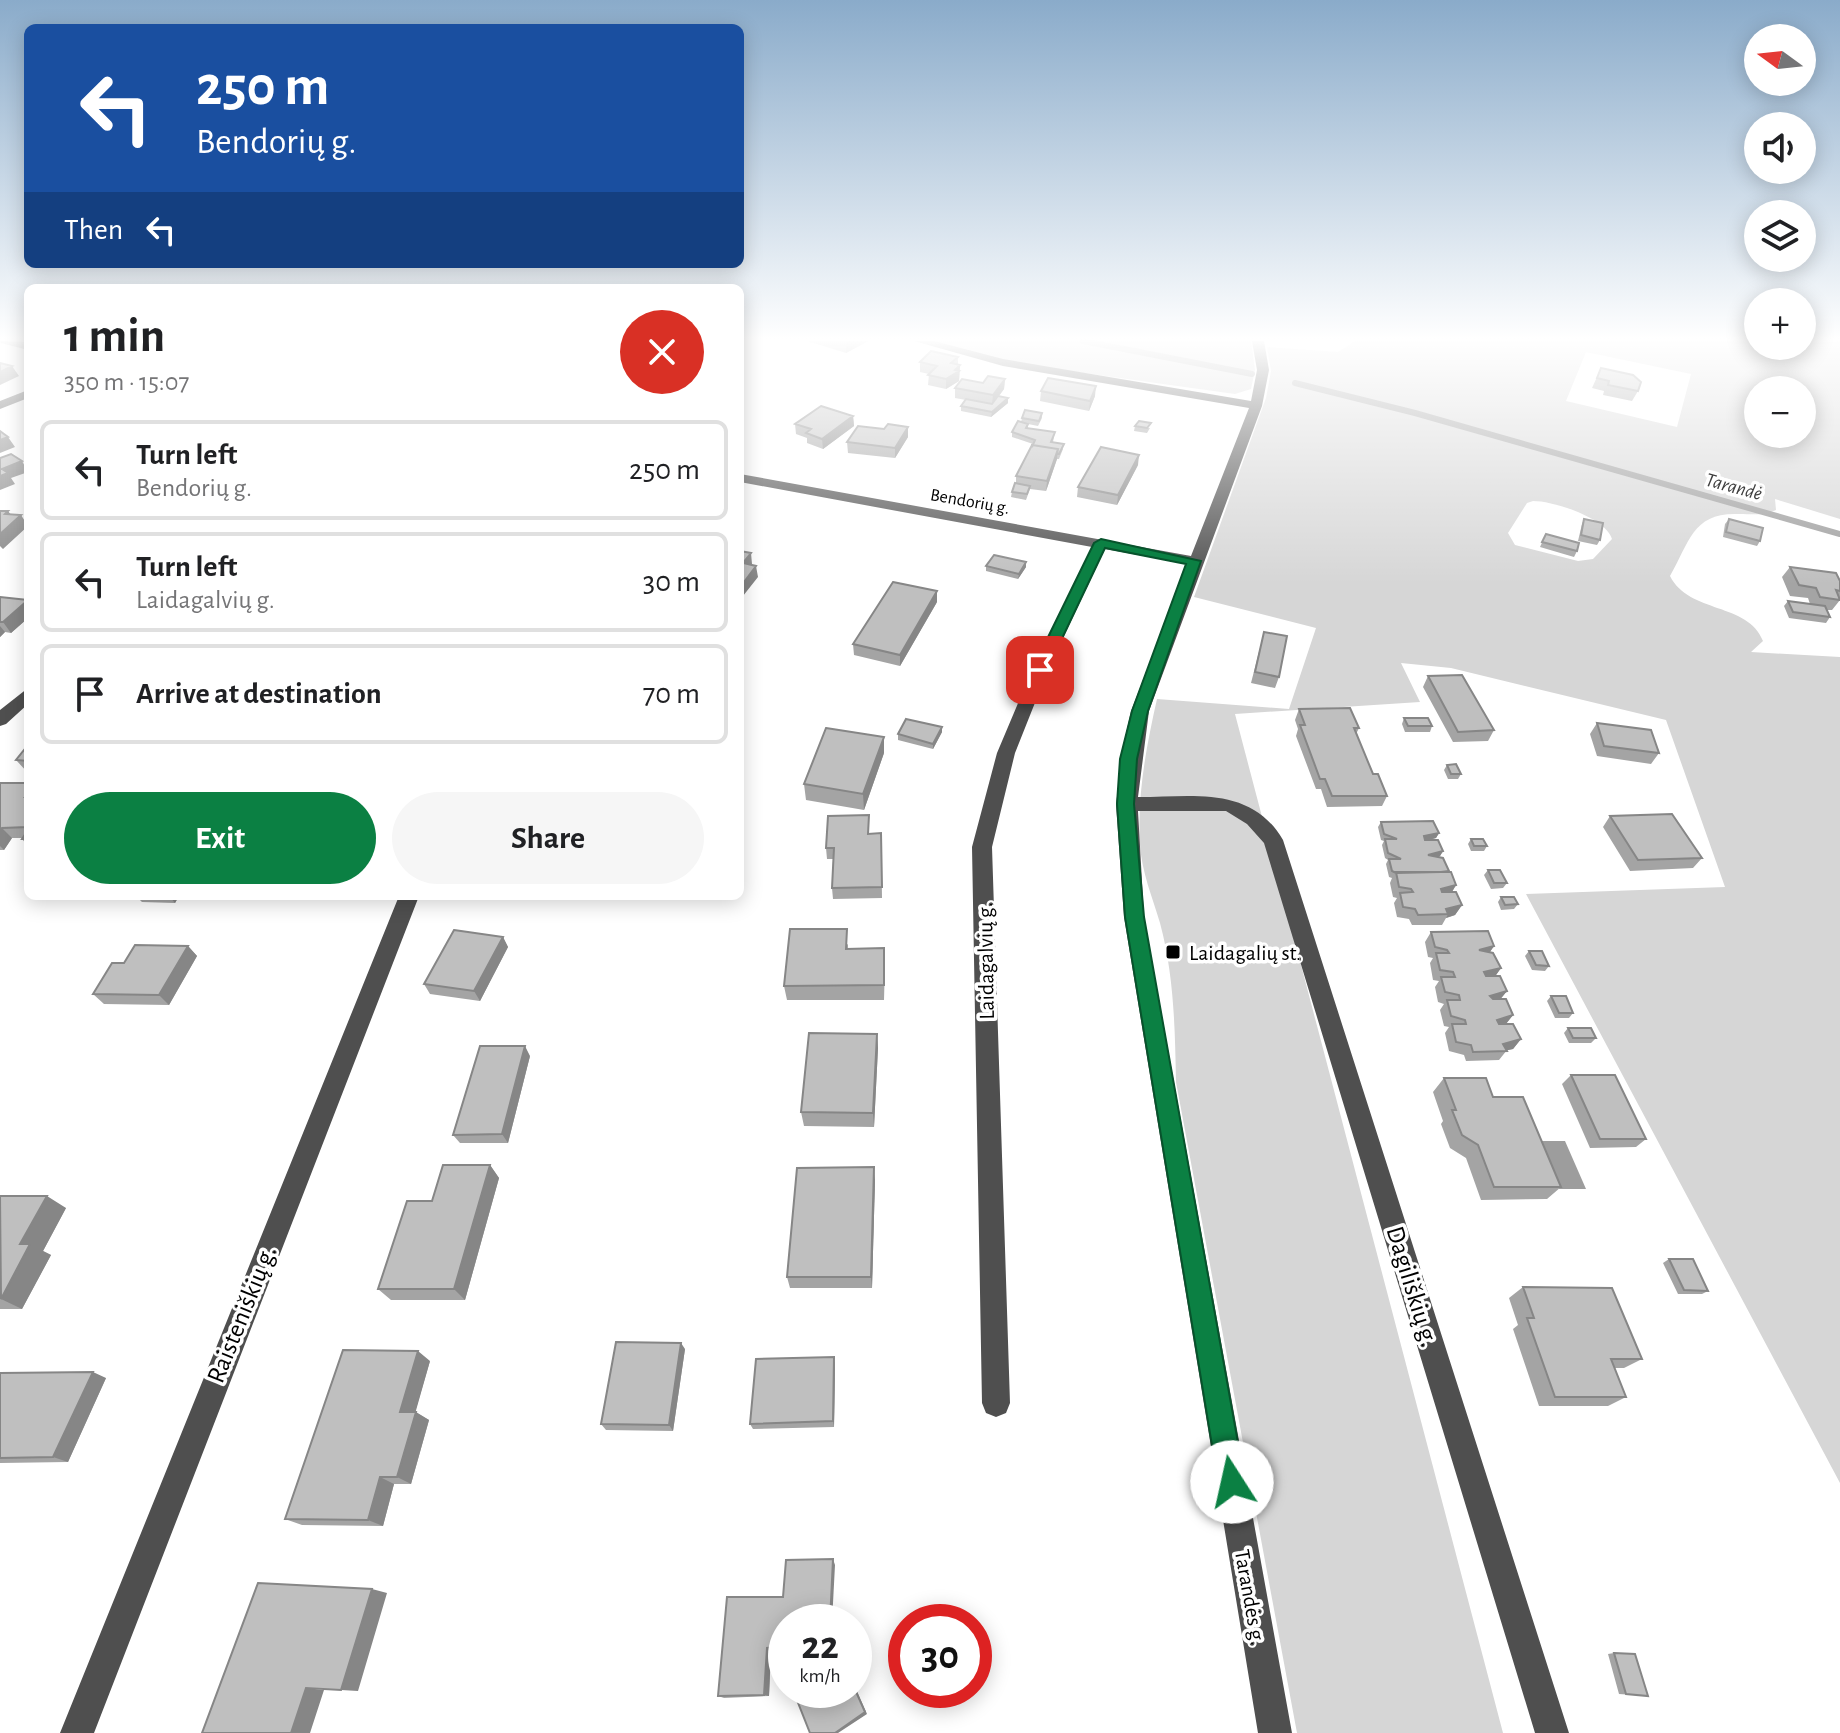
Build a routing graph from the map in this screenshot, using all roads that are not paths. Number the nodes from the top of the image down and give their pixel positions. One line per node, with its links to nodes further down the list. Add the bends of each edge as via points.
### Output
1 (1250, 422): 4 (street, Tarandės g.)
2 (744, 479): 3 (street, Bendorių g.)
3 (1101, 543): 4 (street, Bendorių g.); 9 (street, Laidagalvių g., via 1006,753 982,847)
4 (1194, 561): 7 (street, Tarandės g., via 1140,711)
5 (24, 698): 6 (street)
6 (0, 720)
7 (1126, 804): 11 (street, Tarandės g., via 1134,917); 12 (street, Dagiliškių g., via 1229,804 1254,819 1273,840)
8 (407, 900): 10 (street, Raisteniškių g.)
9 (996, 1403)
10 (77, 1733)
11 (1275, 1733)
12 (1552, 1733)

